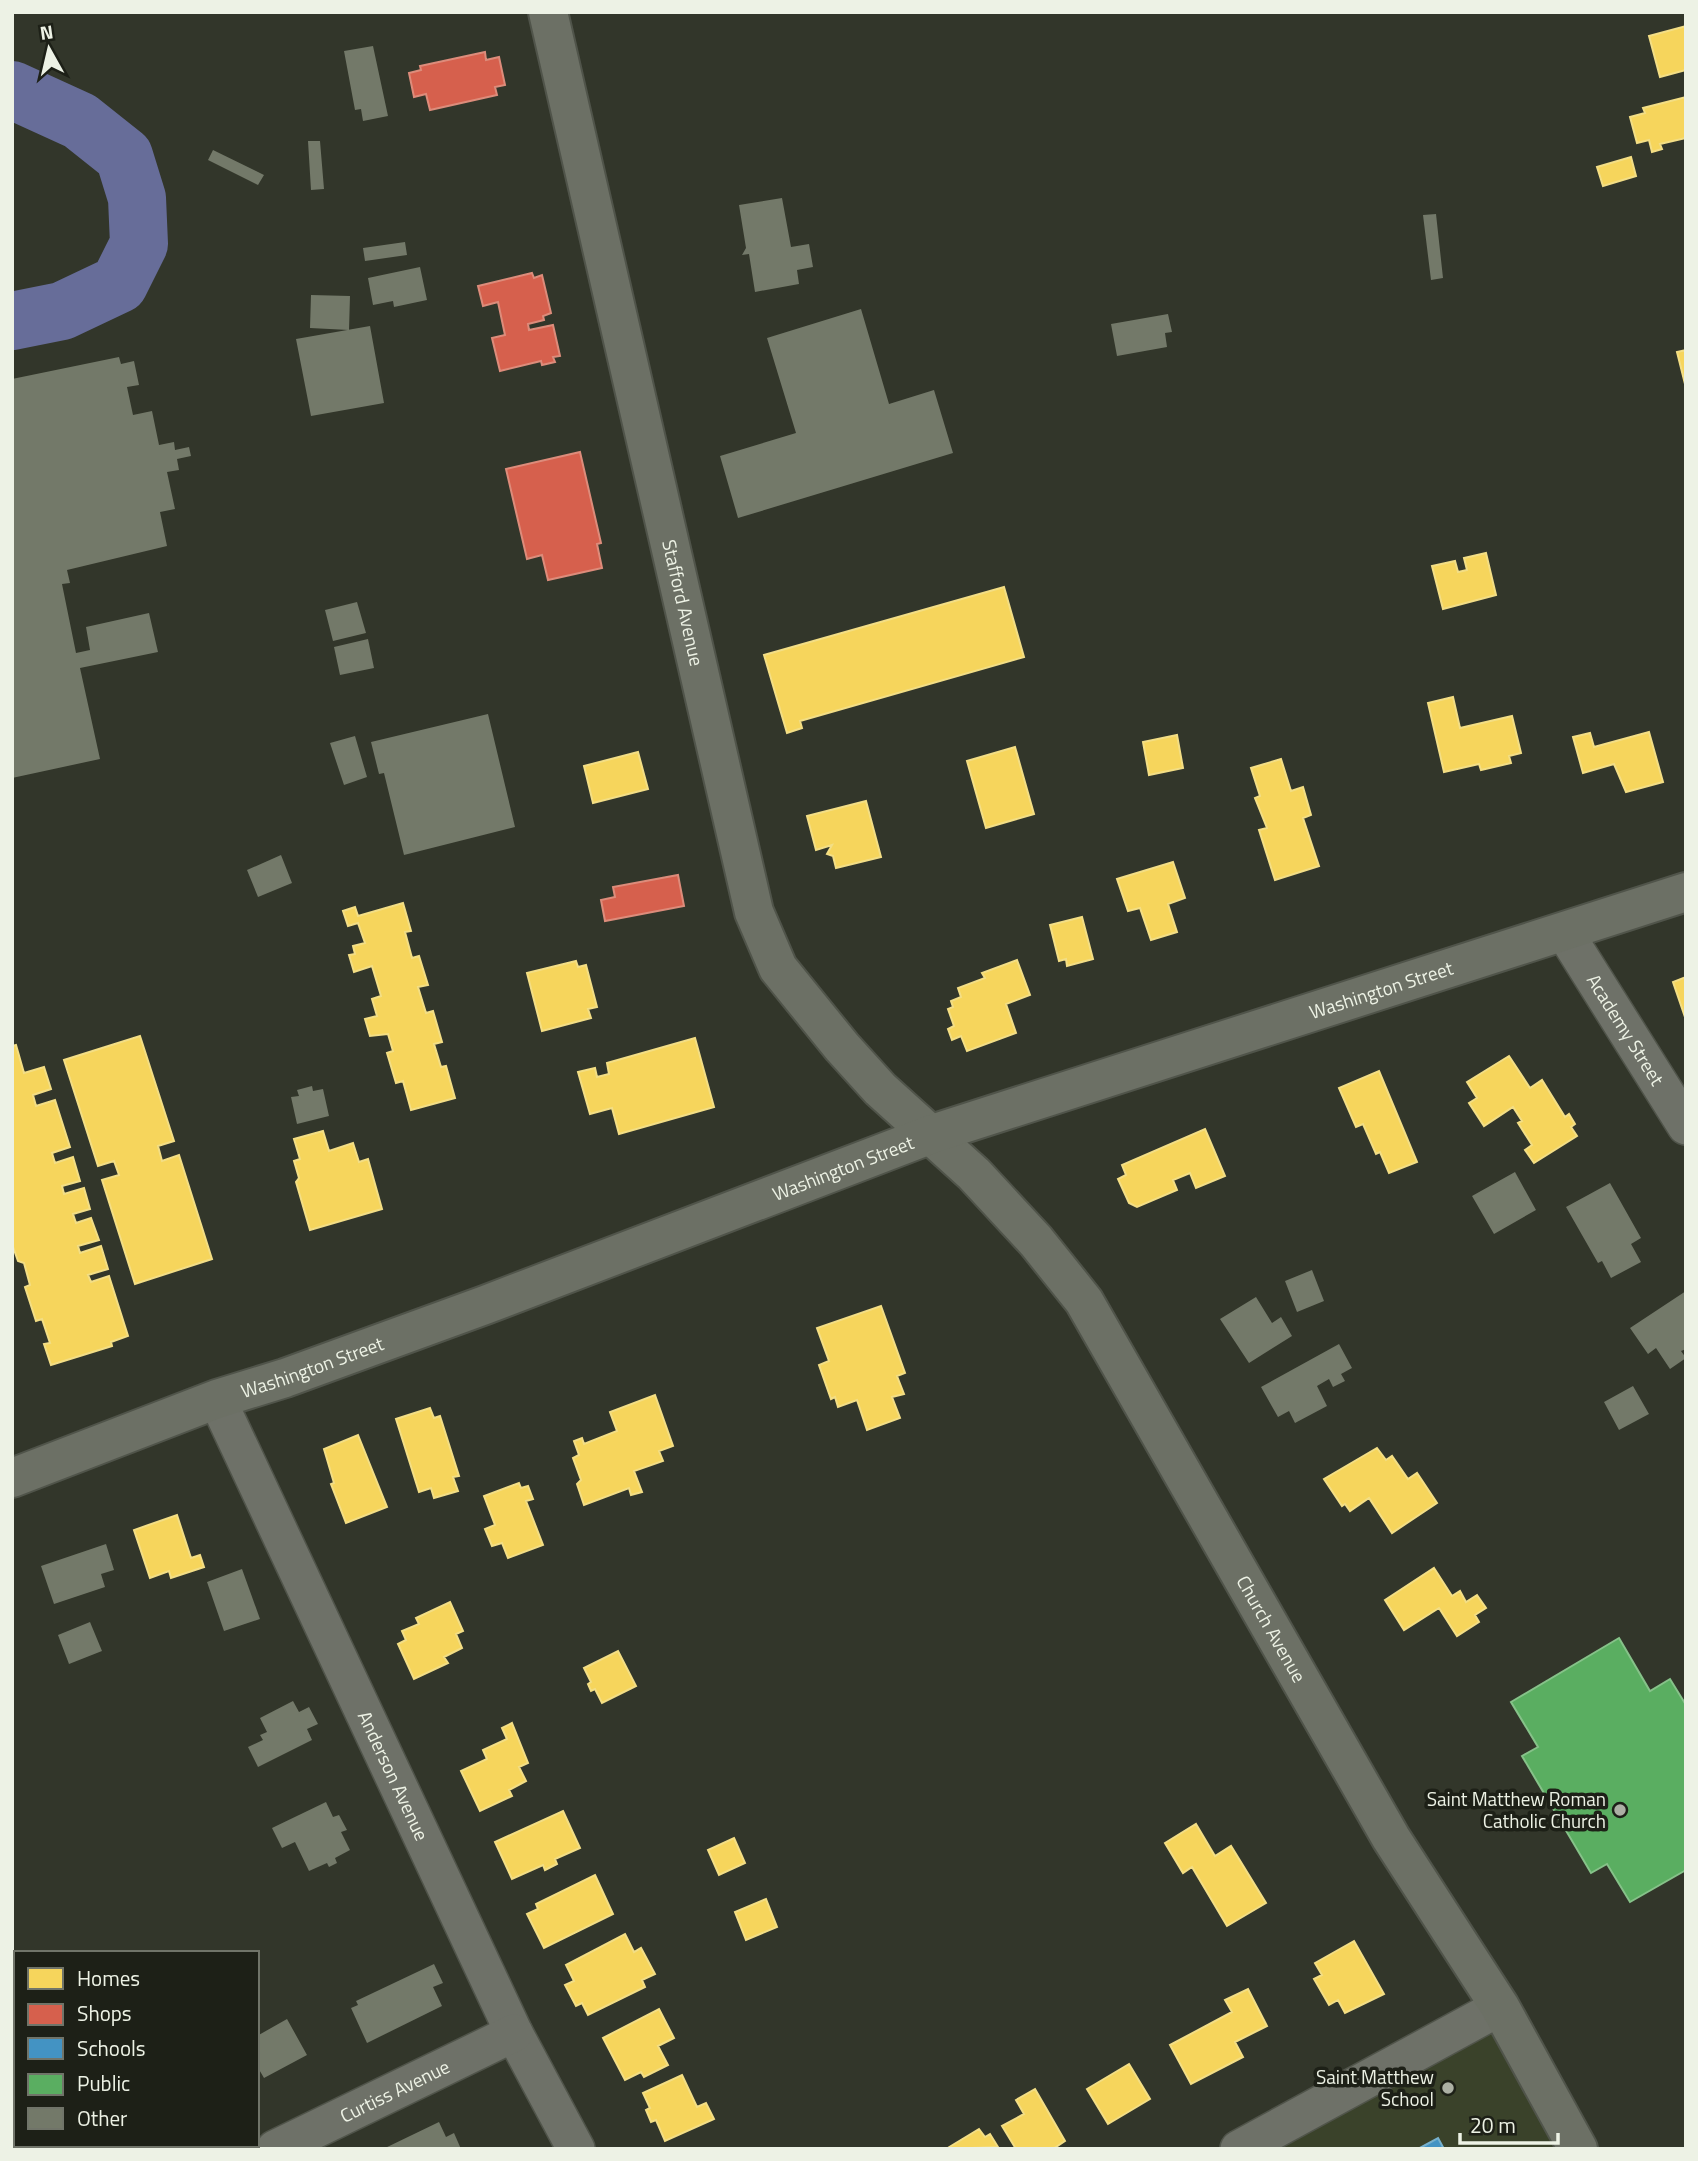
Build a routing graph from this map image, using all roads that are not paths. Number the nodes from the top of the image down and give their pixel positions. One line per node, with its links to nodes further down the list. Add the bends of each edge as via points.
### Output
1 (548, 12): 5 (main road, Stafford Avenue, via 754,912 778,968 880,1089)
2 (1686, 892): 3 (main road, Washington Street)
3 (1565, 933): 4 (street, Academy Street); 5 (main road, Washington Street)
4 (1686, 1126)
5 (932, 1134): 6 (main road, Washington Street, via 485,1306); 8 (main road, Church Avenue, via 1036,1241 1084,1301 1391,1838)
6 (217, 1399): 7 (main road, Washington Street); 9 (street, Anderson Avenue)
7 (12, 1478)
8 (1500, 2007): 12 (street); 13 (main road, Church Avenue)
9 (514, 2033): 10 (street, Curtiss Avenue); 11 (street, Anderson Avenue)
10 (275, 2149)
11 (576, 2149)
12 (1239, 2149)
13 (1578, 2149)

